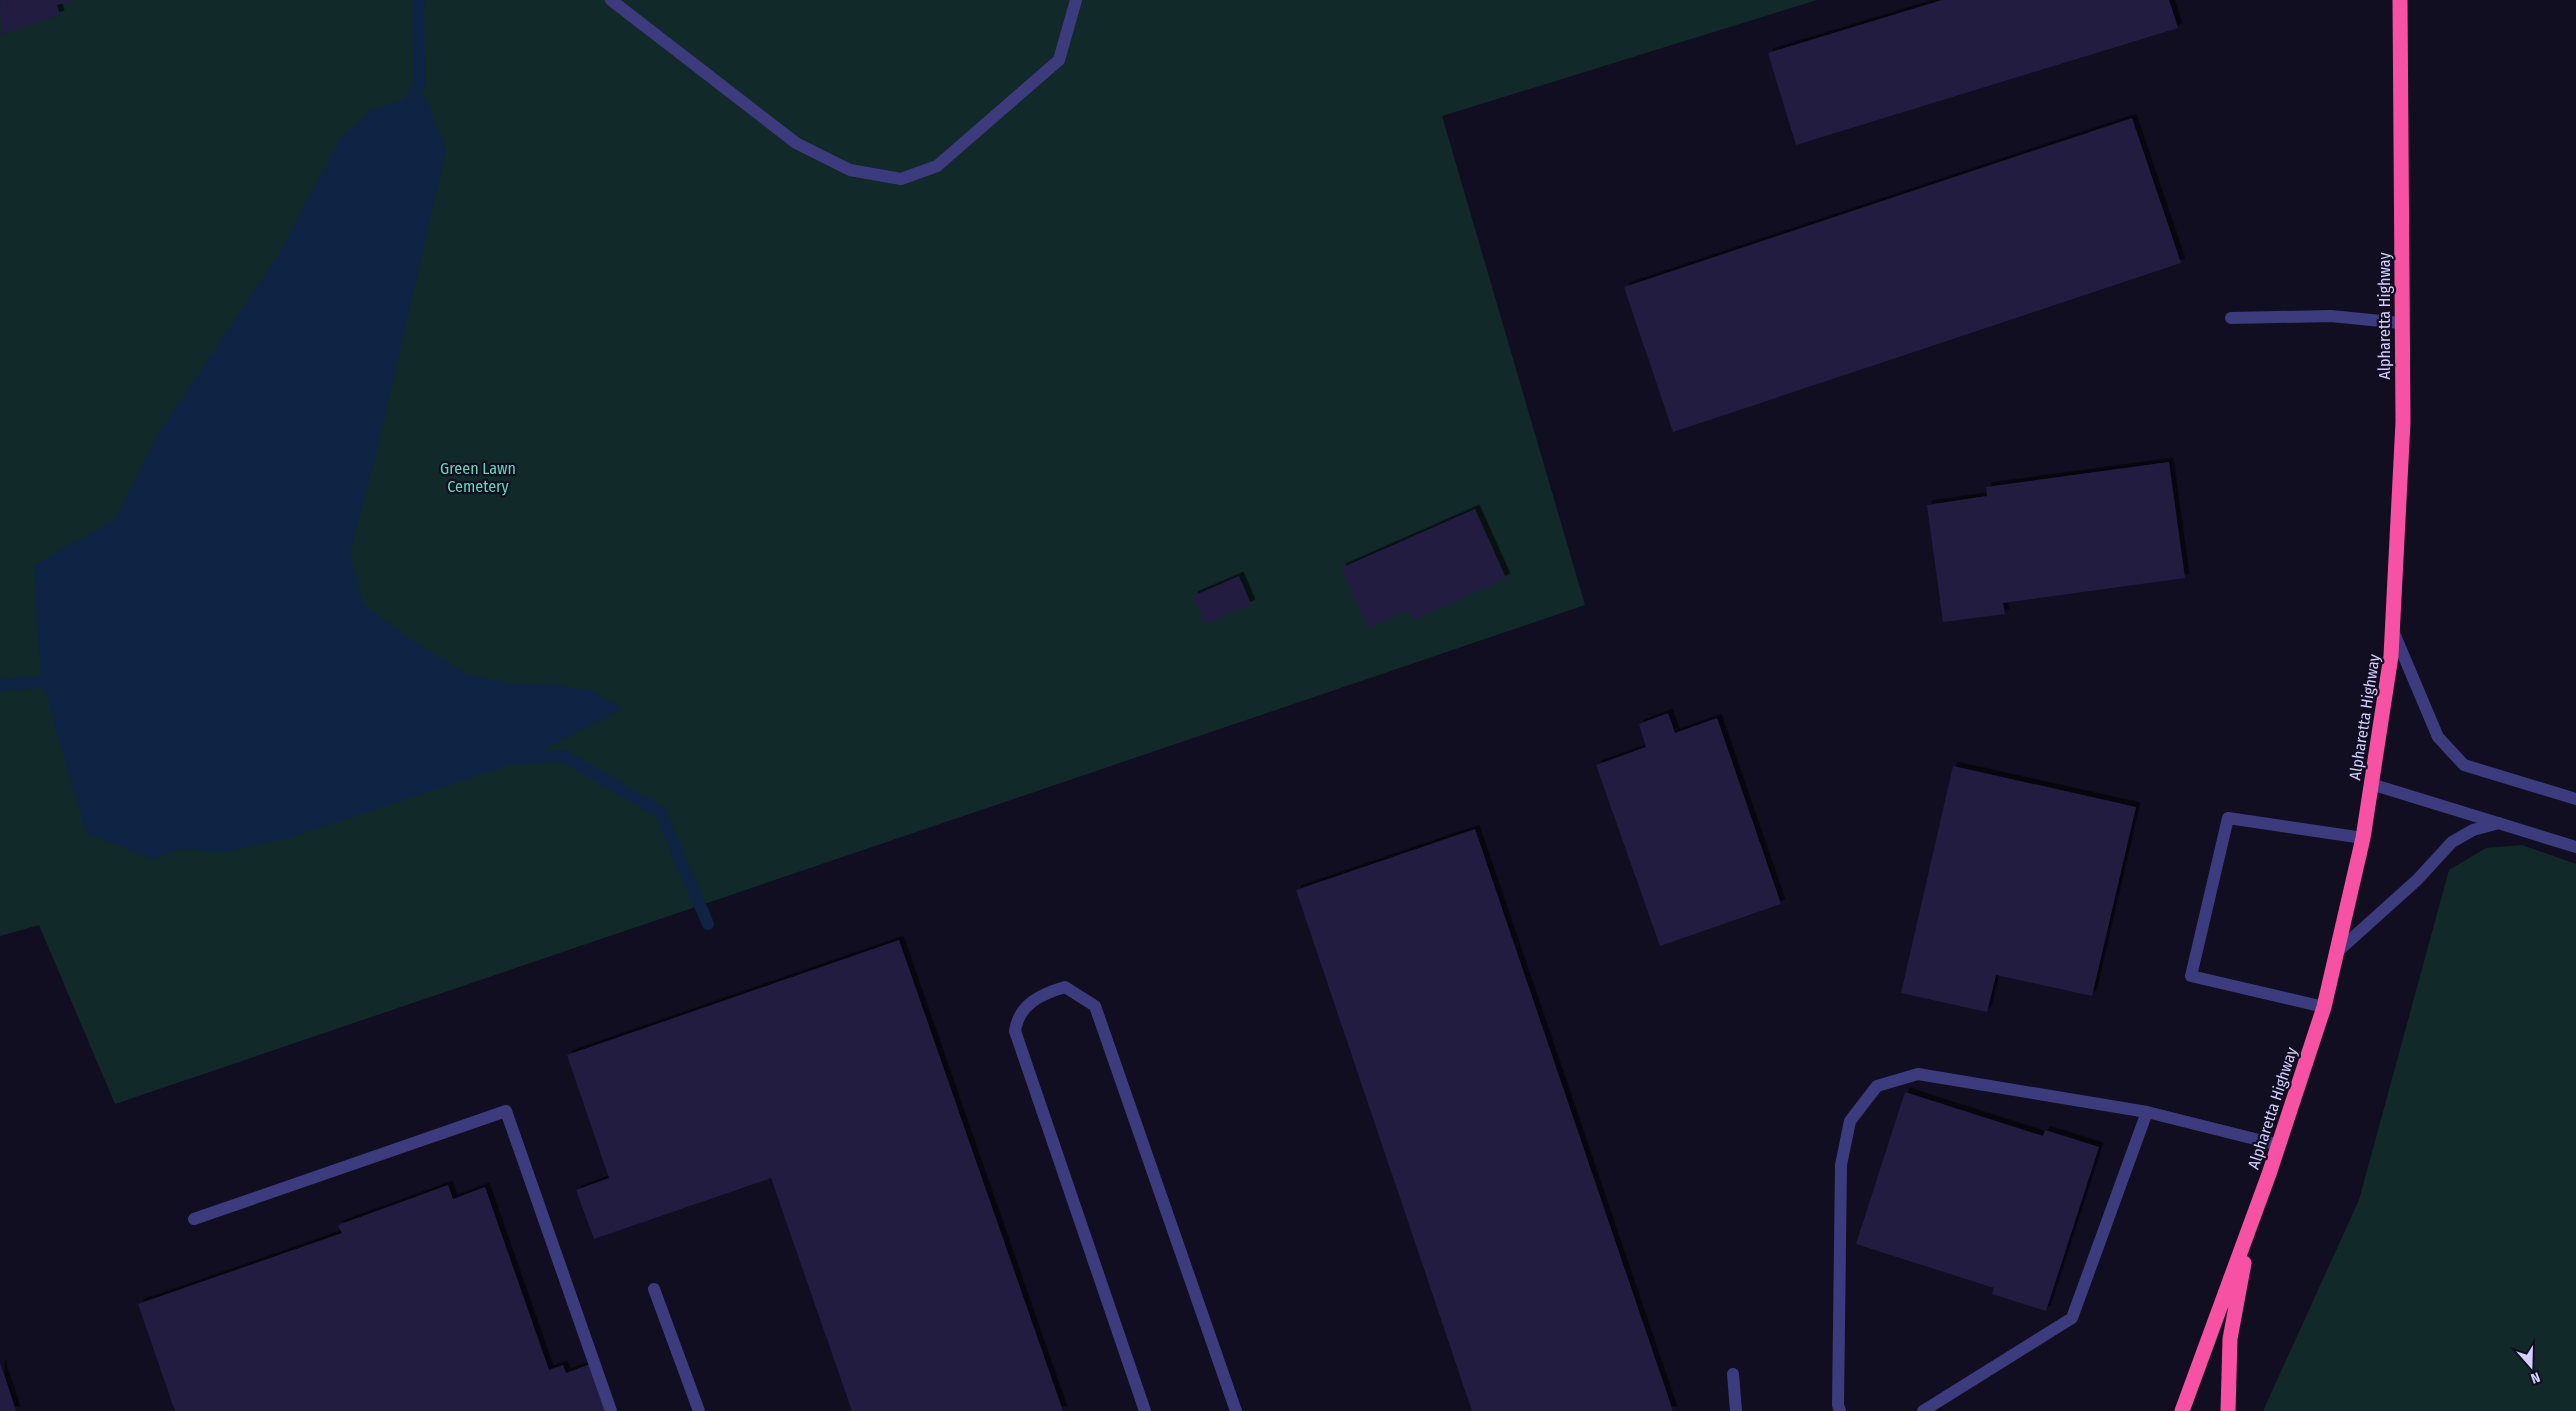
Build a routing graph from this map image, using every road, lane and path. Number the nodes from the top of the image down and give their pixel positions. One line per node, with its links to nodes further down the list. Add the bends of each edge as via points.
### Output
1 (611, 0): 2 (lane, via 796,143 850,170 901,180 937,166 1059,60)
2 (1076, 0)
3 (2400, 0): 5 (highway, Alpharetta Highway)
4 (2231, 318): 5 (lane, via 2331,316)
5 (2401, 323): 6 (highway, Alpharetta Highway, via 2403,422)
6 (2394, 633): 7 (highway, Alpharetta Highway); 8 (lane, via 2438,737 2464,765)
7 (2371, 784): 9 (lane); 10 (highway, Alpharetta Highway)
8 (2576, 799)
9 (2499, 823): 11 (lane); 12 (lane, via 2473,830 2452,842 2417,880)
10 (2363, 838): 12 (highway, Alpharetta Highway); 13 (lane, via 2228,818 2191,976)
11 (2576, 847)
12 (2337, 952): 13 (highway, Alpharetta Highway)
13 (2324, 1006): 15 (highway, Alpharetta Highway)
14 (2147, 1112): 15 (lane); 25 (lane, via 1918,1074 1877,1086 1850,1121 1841,1164); 26 (lane, via 2072,1318)
15 (2279, 1145): 17 (highway, Alpharetta Highway)
16 (194, 1219): 20 (lane, via 506,1111)
17 (2252, 1219): 27 (highway, Alpharetta Highway); 28 (highway, via 2230,1339)
18 (654, 1289): 21 (lane)
19 (1733, 1374): 24 (lane)
20 (611, 1411)
21 (699, 1411)
22 (1145, 1411): 23 (lane, via 1015,1032 1016,1020 1026,1006 1043,994 1065,987 1095,1006)
23 (1236, 1411)
24 (1736, 1411)
25 (1840, 1411)
26 (1923, 1411)
27 (2182, 1411)
28 (2228, 1411)

